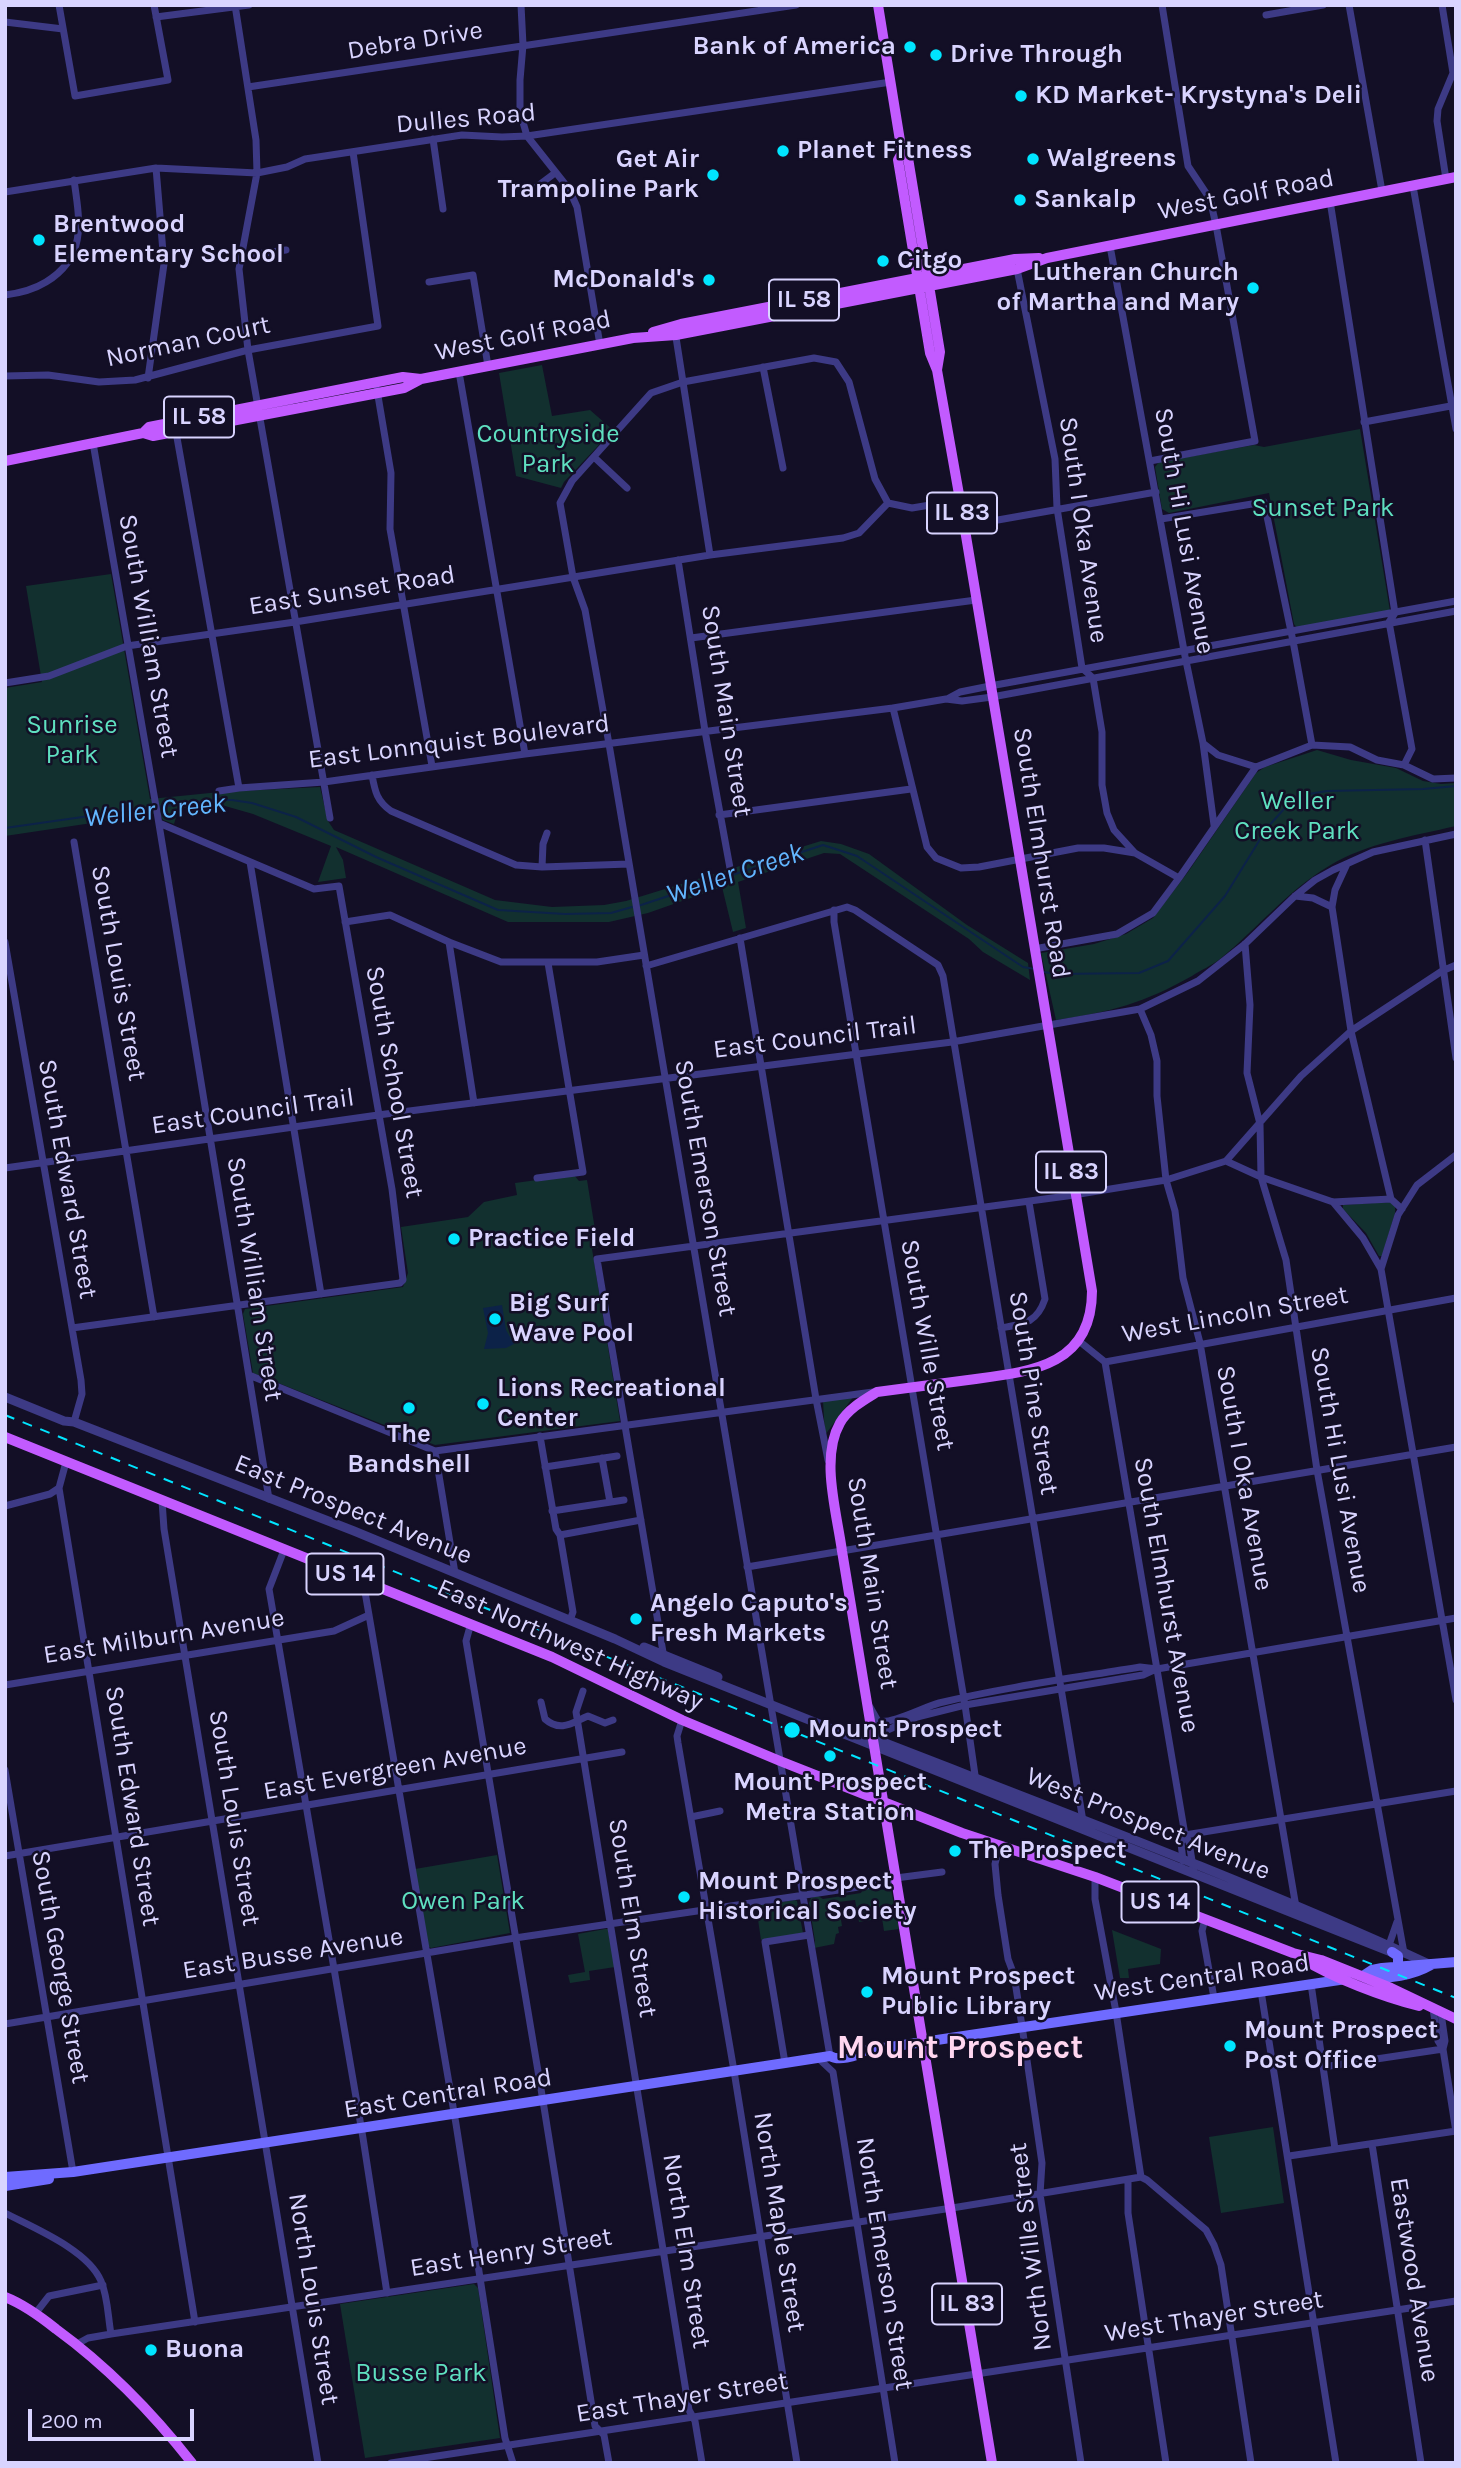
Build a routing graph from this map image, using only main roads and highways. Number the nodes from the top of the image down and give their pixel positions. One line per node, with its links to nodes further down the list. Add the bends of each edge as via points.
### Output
1 (878, 5): 4 (main road, South Elmhurst Road / IL 83, via 902,153 908,158)
2 (1451, 178): 3 (main road, West Golf Road / IL 58)
3 (1045, 258): 4 (main road, West Golf Road / IL 58, via 1015,259); 4 (main road, West Golf Road / IL 58, via 1017,269)
4 (923, 282): 5 (main road, West Golf Road / IL 58, via 421,379 404,388 376,388); 8 (main road, South Elmhurst Road / IL 83, via 930,353 960,500 1092,1310 1079,1341 1050,1364 877,1392)
5 (260, 411): 6 (main road, West Golf Road / IL 58, via 176,432); 6 (main road, West Golf Road / IL 58, via 149,427)
6 (143, 433): 7 (main road, West Golf Road / IL 58)
7 (5, 461)
8 (840, 1422): 10 (main road, South Main Street / IL 83, via 829,1464)
9 (5, 1437): 10 (main road, East Northwest Highway / US 14, via 471,1623 569,1664 681,1720)
10 (883, 1801): 12 (main road, US 14); 19 (main road, South Main Street / IL 83)
11 (1391, 1948): 15 (main road, via 1398,1956)
12 (1293, 1953): 14 (main road, US 14); 16 (main road, US 14)
13 (1456, 1962): 15 (main road, West Central Road)
14 (1363, 1976): 15 (main road, US 14); 15 (main road, West Central Road, via 1372,1970); 16 (main road, West Central Road)
15 (1394, 1977): 17 (main road, US 14)
16 (1345, 1979): 17 (main road, US 14); 19 (main road, West Central Road)
17 (1437, 2011): 18 (main road, US 14)
18 (1456, 2019)
19 (924, 2042): 20 (main road, East Central Road); 25 (main road, IL 83)
20 (72, 2172): 21 (main road, East Central Road); 22 (main road, East Central Road)
21 (5, 2177)
22 (5, 2186)
23 (6, 2296): 24 (main road, via 99,2361)
24 (192, 2463)
25 (992, 2463)

